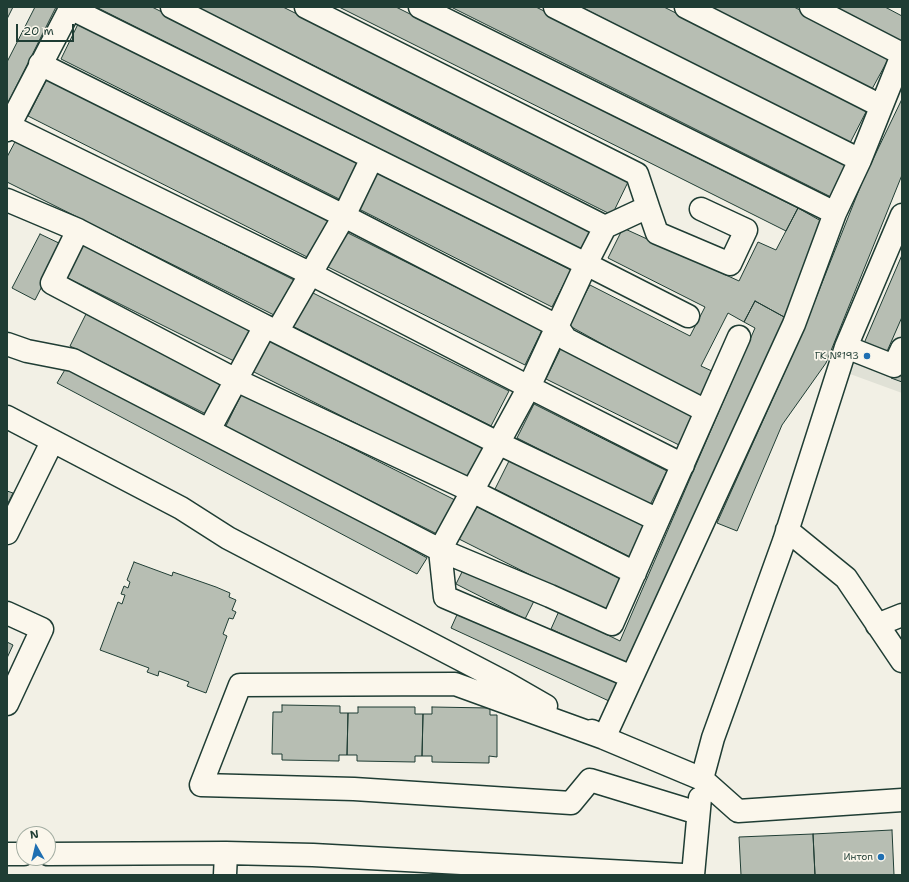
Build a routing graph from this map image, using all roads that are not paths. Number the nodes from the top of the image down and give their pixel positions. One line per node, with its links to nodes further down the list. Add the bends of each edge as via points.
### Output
1 (172, 7): 20 (lane)
2 (306, 7): 15 (lane, via 637,174)
3 (420, 7): 17 (lane)
4 (555, 7): 13 (lane)
5 (686, 7): 10 (lane)
6 (811, 7): 8 (lane)
7 (71, 8): 9 (lane); 12 (lane)
8 (902, 55): 10 (lane)
9 (40, 64): 11 (lane); 19 (lane)
10 (881, 106): 13 (lane)
11 (8, 128): 23 (lane)
12 (372, 158): 19 (lane); 22 (lane)
13 (860, 160): 17 (lane)
14 (7, 200): 21 (lane)
15 (648, 207): 16 (lane, via 657,233 730,264 746,230); 20 (lane)
16 (701, 209)
17 (835, 214): 49 (lane, via 794,324)
18 (902, 215): 29 (lane)
19 (344, 216): 23 (lane); 25 (lane)
20 (606, 227): 22 (lane)
21 (78, 230): 26 (lane); 31 (lane, via 52,283)
22 (586, 264): 24 (lane); 25 (lane)
23 (311, 274): 26 (lane); 32 (lane)
24 (688, 316)
25 (557, 326): 32 (lane); 33 (lane, via 566,339)
26 (271, 329): 31 (lane); 37 (lane)
27 (739, 336): 33 (lane)
28 (7, 344): 35 (lane, via 27,351 73,360)
29 (846, 346): 30 (lane, via 894,366); 41 (lane)
30 (902, 349)
31 (236, 380): 35 (lane); 39 (lane)
32 (529, 387): 37 (lane); 38 (lane)
33 (706, 411): 38 (lane)
34 (7, 417): 36 (lane)
35 (209, 430): 43 (lane)
36 (52, 442): 42 (lane); 51 (lane, via 169,502 228,538 506,683)
37 (498, 443): 39 (lane); 40 (lane)
38 (683, 465): 40 (lane)
39 (472, 491): 43 (lane); 44 (lane)
40 (658, 520): 44 (lane)
41 (787, 530): 47 (lane, via 846,578); 52 (lane, via 713,738)
42 (7, 533)
43 (440, 550): 44 (lane, via 612,624); 49 (lane, via 444,597)
44 (635, 573)
45 (7, 613): 50 (lane, via 42,629)
46 (902, 615): 47 (lane)
47 (889, 633): 48 (lane)
48 (902, 661)
49 (632, 677): 51 (lane)
50 (7, 704)
51 (604, 738): 52 (lane); 54 (lane, via 456,684 240,685 201,785 354,788 571,803 590,780)
52 (702, 779): 53 (lane, via 738,811); 54 (lane)
53 (902, 800)
54 (698, 813): 59 (lane)
55 (226, 853): 56 (lane); 57 (lane); 58 (lane, via 313,855)
56 (56, 854)
57 (225, 875)
58 (683, 875)
59 (693, 875)

